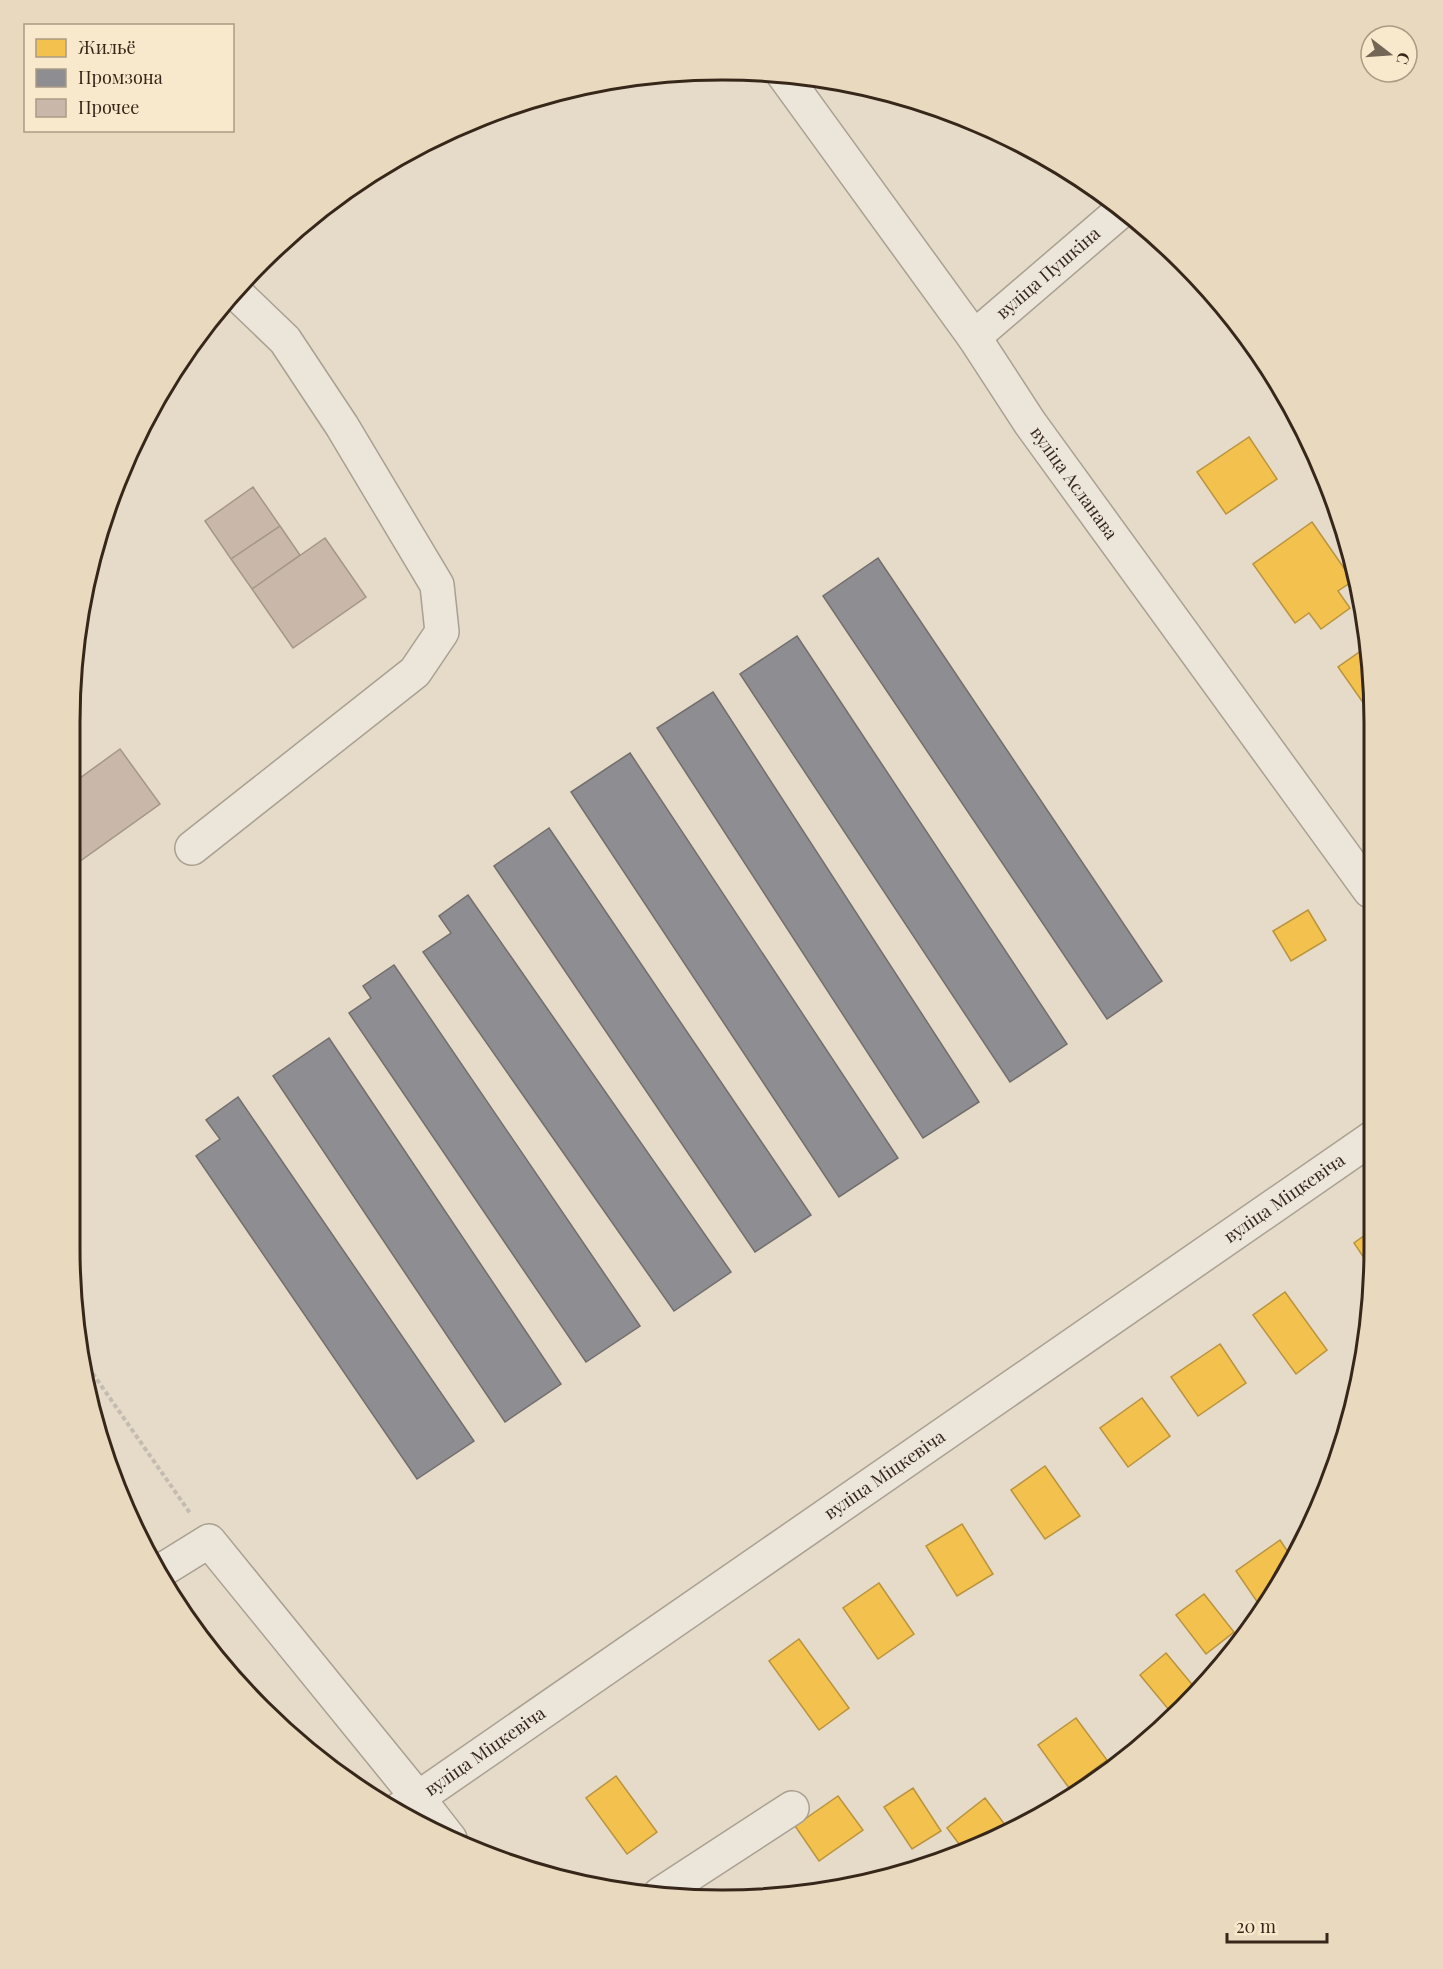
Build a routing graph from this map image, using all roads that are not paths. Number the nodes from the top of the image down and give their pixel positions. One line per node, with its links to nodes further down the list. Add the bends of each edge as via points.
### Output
1 (790, 84): 4 (street, вуліца Асланава)
2 (1116, 215): 4 (street, вуліца Пушкіна)
3 (240, 297): 5 (street, via 285,340 342,426 437,585 442,632 415,672)
4 (974, 337): 6 (street, вуліца Асланава, via 1030,423)
5 (192, 848)
6 (1364, 883)
7 (1364, 1144): 9 (street, вуліца Міцкевіча)
8 (166, 1568): 9 (street, via 209,1541)
9 (408, 1804)
10 (792, 1809): 11 (street)
11 (671, 1887)

